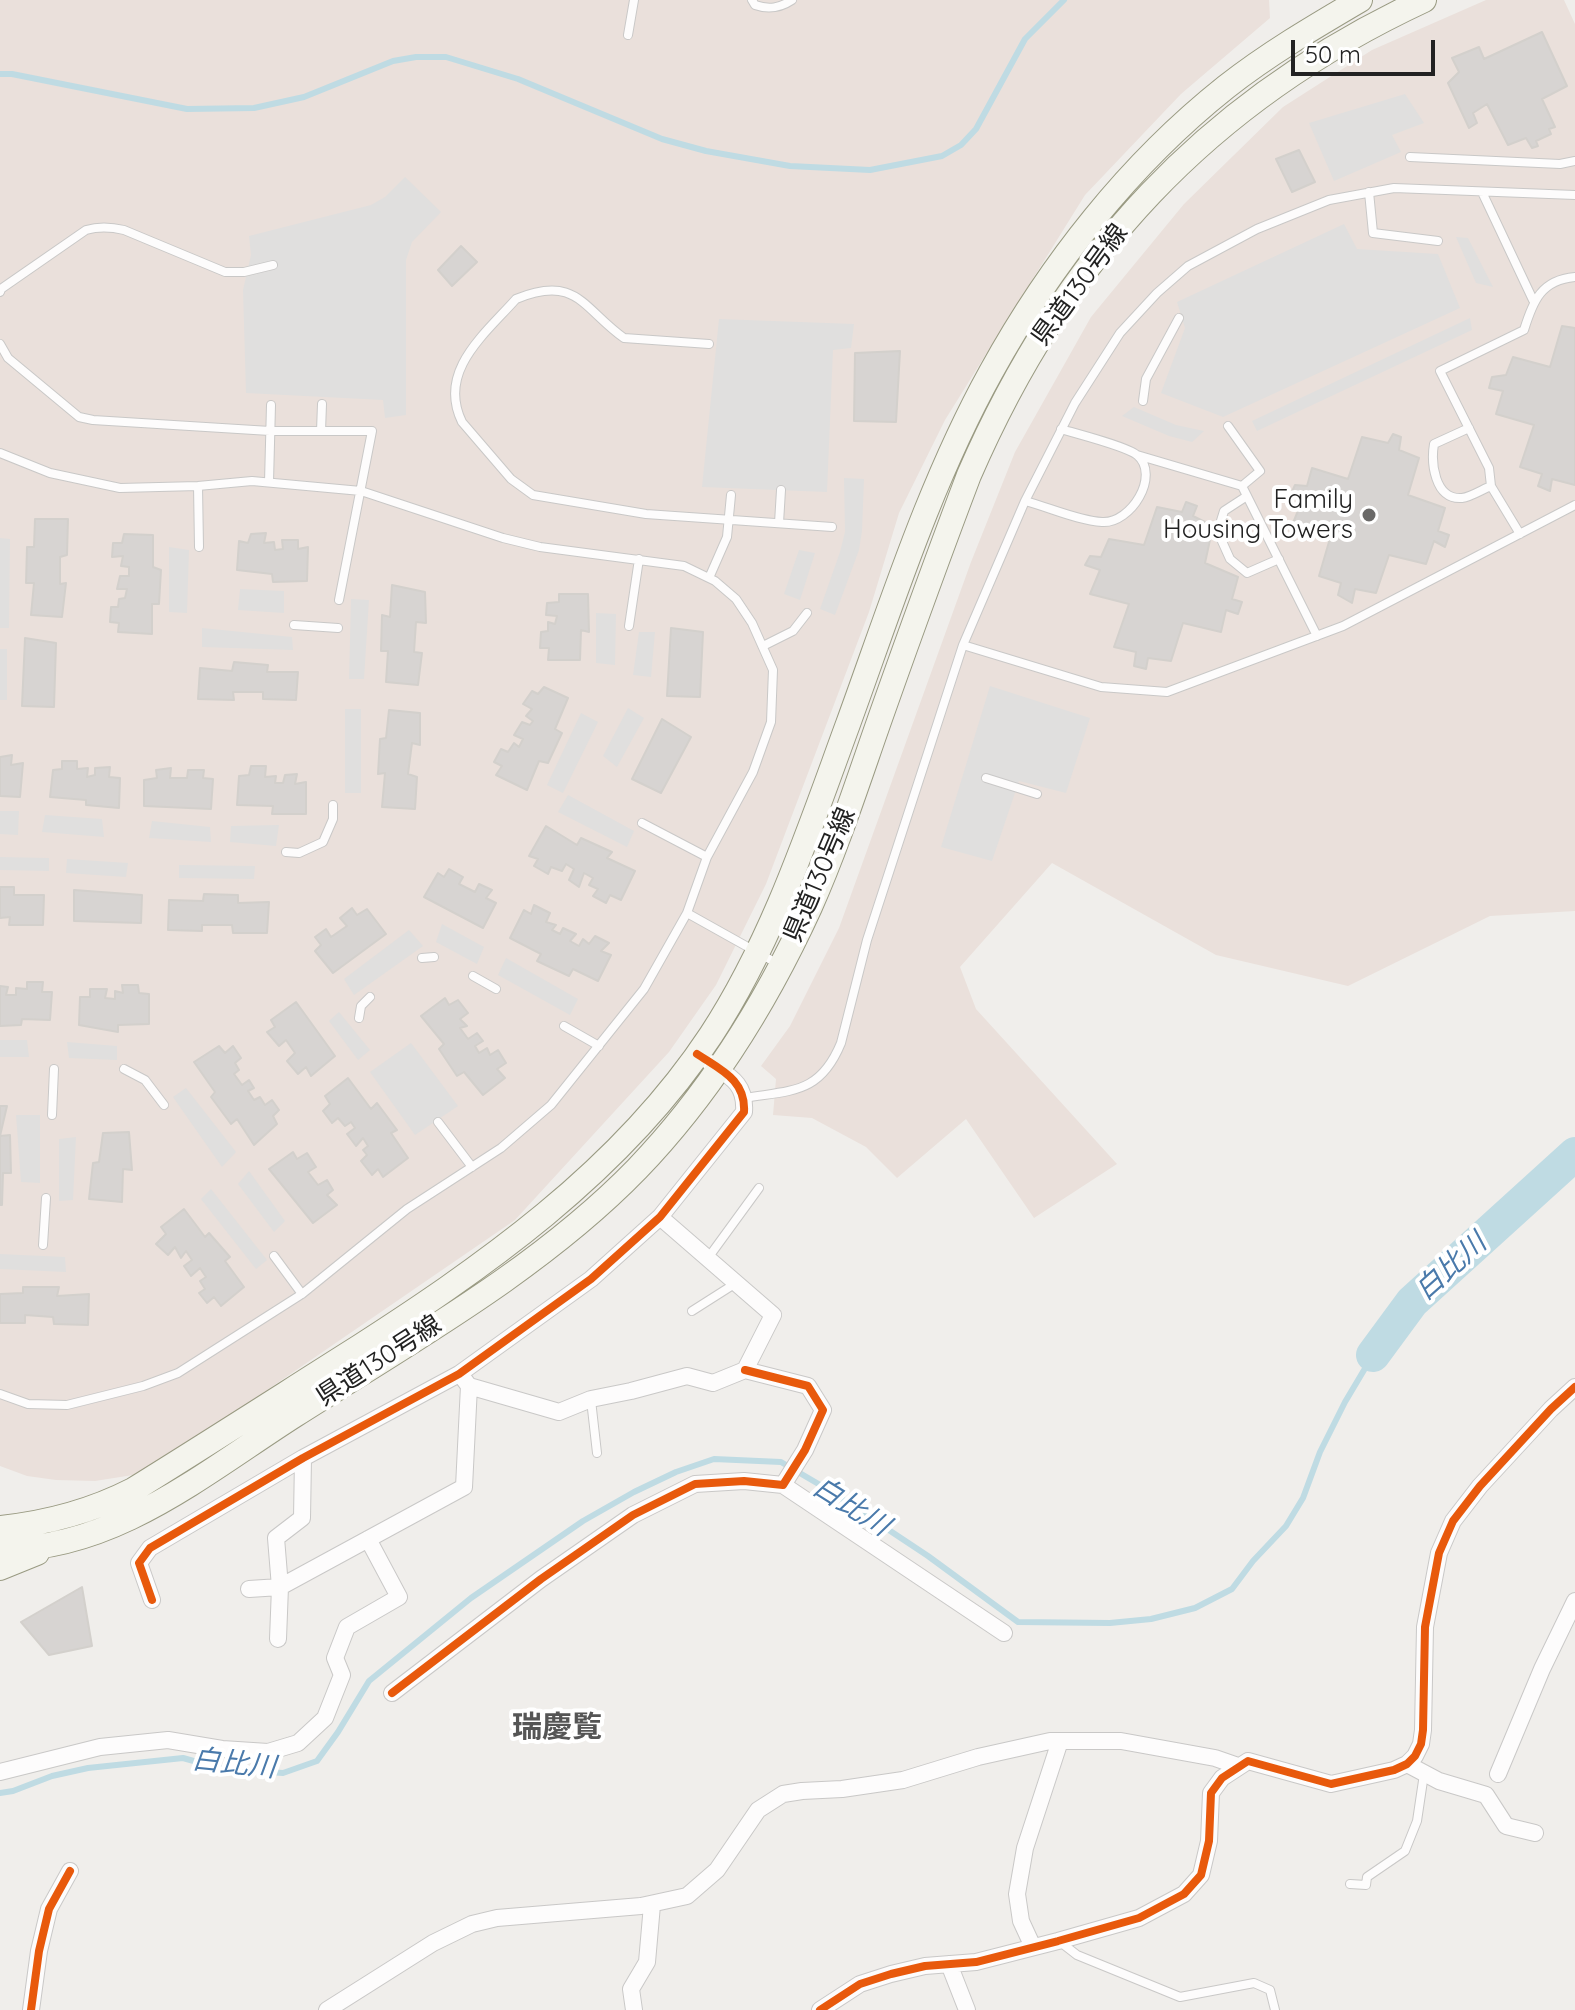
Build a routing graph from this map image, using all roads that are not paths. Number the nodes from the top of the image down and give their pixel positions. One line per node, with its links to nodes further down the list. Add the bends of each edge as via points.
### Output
1 (634, 0): 6 (lane)
2 (752, 0): 3 (lane, via 776,8)
3 (792, 0)
4 (1360, 0): 63 (main road, 県道130号線, via 1225,88 1139,167 1089,225 1017,327 947,464)
5 (1424, 0): 66 (main road, 県道130号線, via 1310,61 1240,111 1163,179 1070,290 1037,340 969,475 835,846)
6 (628, 35)
7 (1410, 157): 8 (lane)
8 (1575, 161)
9 (1369, 192): 10 (lane); 12 (lane, via 1373,233); 25 (lane, via 1329,200 1257,229 1188,266 1120,333)
10 (1482, 192): 11 (lane); 16 (lane)
11 (1575, 195)
12 (1438, 241)
13 (273, 265): 15 (lane, via 225,272 124,230 98,227 86,230)
14 (1575, 277): 16 (lane, via 1545,285)
15 (0, 292)
16 (1533, 300): 24 (lane, via 1524,330 1440,371)
17 (1179, 318): 20 (lane, via 1146,379)
18 (0, 344): 26 (lane, via 8,358 79,417)
19 (709, 344): 40 (lane, via 624,338 570,293 528,294 516,299 466,356 454,385 455,402 462,422 511,479 533,495 646,514)
20 (1143, 401)
21 (322, 404): 27 (lane)
22 (271, 405): 26 (lane)
23 (1228, 426): 32 (lane, via 1260,471)
24 (1469, 428): 33 (lane, via 1489,468); 33 (lane, via 1434,444 1439,486 1462,498)
25 (1061, 429): 29 (lane); 38 (lane)
26 (270, 431): 27 (lane); 30 (lane)
27 (321, 431): 35 (lane, via 372,431)
28 (0, 453): 31 (lane, via 50,473 120,488)
29 (1137, 455): 32 (lane); 38 (lane, via 1145,467 1143,484 1137,503 1119,519 1104,523)
30 (269, 482): 31 (lane); 35 (lane)
31 (198, 486): 44 (lane)
32 (1242, 486): 37 (lane)
33 (1491, 486): 43 (lane)
34 (781, 490): 41 (lane)
35 (361, 491): 45 (lane, via 503,538); 48 (lane)
36 (731, 495): 40 (lane)
37 (1247, 496): 46 (lane); 46 (lane, via 1224,511 1220,524 1230,559 1247,573)
38 (1025, 501): 54 (lane)
39 (1575, 505): 43 (lane)
40 (729, 519): 41 (lane); 47 (lane)
41 (779, 523): 42 (lane)
42 (832, 527)
43 (1520, 534): 53 (lane)
44 (199, 547)
45 (639, 559): 47 (lane, via 684,566); 51 (lane)
46 (1279, 559): 53 (lane)
47 (709, 578): 55 (lane, via 736,599)
48 (339, 600)
49 (807, 613): 55 (lane, via 793,631)
50 (294, 625): 52 (lane)
51 (629, 626)
52 (338, 628)
53 (1317, 636): 54 (lane, via 1167,692 1101,687)
54 (963, 645): 77 (lane, via 834,1059 805,1087)
55 (763, 646): 61 (lane, via 773,670 771,722 753,772)
56 (986, 778): 57 (lane)
57 (1037, 794)
58 (333, 805): 60 (lane, via 323,842 299,853)
59 (642, 823): 61 (lane)
60 (286, 852)
61 (707, 857): 62 (lane)
62 (687, 913): 63 (lane); 72 (lane, via 644,989)
63 (757, 953): 66 (lane); 73 (main road, 県道130号線)
64 (434, 957): 65 (lane)
65 (422, 958)
66 (781, 965): 76 (main road, 県道130号線)
67 (473, 976): 68 (lane)
68 (496, 989)
69 (370, 997): 70 (lane)
70 (359, 1018)
71 (564, 1026): 72 (lane)
72 (599, 1046): 81 (lane, via 551,1105)
73 (697, 1054): 76 (street); 99 (main road, 県道130号線, via 616,1150 488,1261 211,1442 133,1490)
74 (54, 1069): 79 (lane)
75 (124, 1069): 78 (lane, via 145,1080)
76 (719, 1069): 77 (street, via 737,1082); 103 (main road, 県道130号線, via 635,1170 569,1232 153,1507 84,1538)
77 (745, 1098): 84 (street, via 744,1112)
78 (164, 1105)
79 (52, 1115)
80 (438, 1122): 81 (lane)
81 (472, 1167): 89 (lane, via 407,1209)
82 (759, 1188): 87 (lane)
83 (46, 1198): 85 (lane)
84 (660, 1217): 87 (street); 92 (street)
85 (43, 1245)
86 (274, 1256): 89 (lane)
87 (708, 1259): 88 (street)
88 (736, 1283): 90 (lane); 91 (street, via 773,1315)
89 (302, 1294): 94 (lane, via 178,1373 143,1386 67,1405 28,1404)
90 (692, 1311)
91 (745, 1370): 95 (street, via 713,1383 687,1376); 98 (street, via 808,1386 823,1410)
92 (464, 1380): 95 (street, via 559,1412); 97 (street); 102 (street, via 464,1487)
93 (1575, 1387): 114 (street, via 1453,1521 1439,1553 1425,1627 1421,1744)
94 (0, 1394)
95 (591, 1399): 96 (lane)
96 (597, 1453)
97 (303, 1458): 106 (street, via 302,1518 276,1538); 108 (street, via 150,1548 139,1563)
98 (784, 1482): 110 (street); 112 (street, via 695,1484 633,1515)
99 (83, 1512): 100 (main road); 101 (main road, 県道130号線)
100 (0, 1514)
101 (0, 1528)
102 (368, 1539): 106 (street); 116 (street, via 399,1597 347,1627 335,1658 342,1675 325,1718 298,1743 268,1752 168,1740 100,1747)
103 (46, 1547): 104 (main road, 県道130号線); 105 (main road)
104 (0, 1549)
105 (0, 1568)
106 (280, 1587): 107 (street); 111 (street)
107 (249, 1589)
108 (152, 1600)
109 (1575, 1601): 118 (street)
110 (1004, 1633)
111 (278, 1639)
112 (392, 1693)
113 (1060, 1741): 115 (street, via 1121,1741); 122 (street, via 978,1757 903,1780 783,1794 758,1810 705,1882 687,1896); 124 (street, via 1025,1848 1017,1894)
114 (1407, 1764): 115 (street, via 1331,1784 1258,1762); 117 (street)
115 (1238, 1766): 123 (street, via 1211,1793 1201,1875 1184,1894 1139,1918)
116 (0, 1772)
117 (1424, 1774): 119 (street, via 1486,1795 1506,1826); 121 (lane, via 1417,1821 1405,1851 1367,1877 1366,1885)
118 (1498, 1774)
119 (1535, 1833)
120 (70, 1871): 126 (street, via 49,1909)
121 (1350, 1884)
122 (652, 1905): 127 (street, via 472,1924); 128 (street, via 647,1962 631,1989)
123 (1058, 1941): 124 (street); 131 (lane, via 1077,1955 1180,1997 1254,1983 1270,1990)
124 (1033, 1947): 125 (street)
125 (949, 1964): 129 (street, via 860,1984); 130 (street)
126 (31, 2010)
127 (327, 2010)
128 (634, 2010)
129 (820, 2010)
130 (967, 2010)
131 (1275, 2010)

